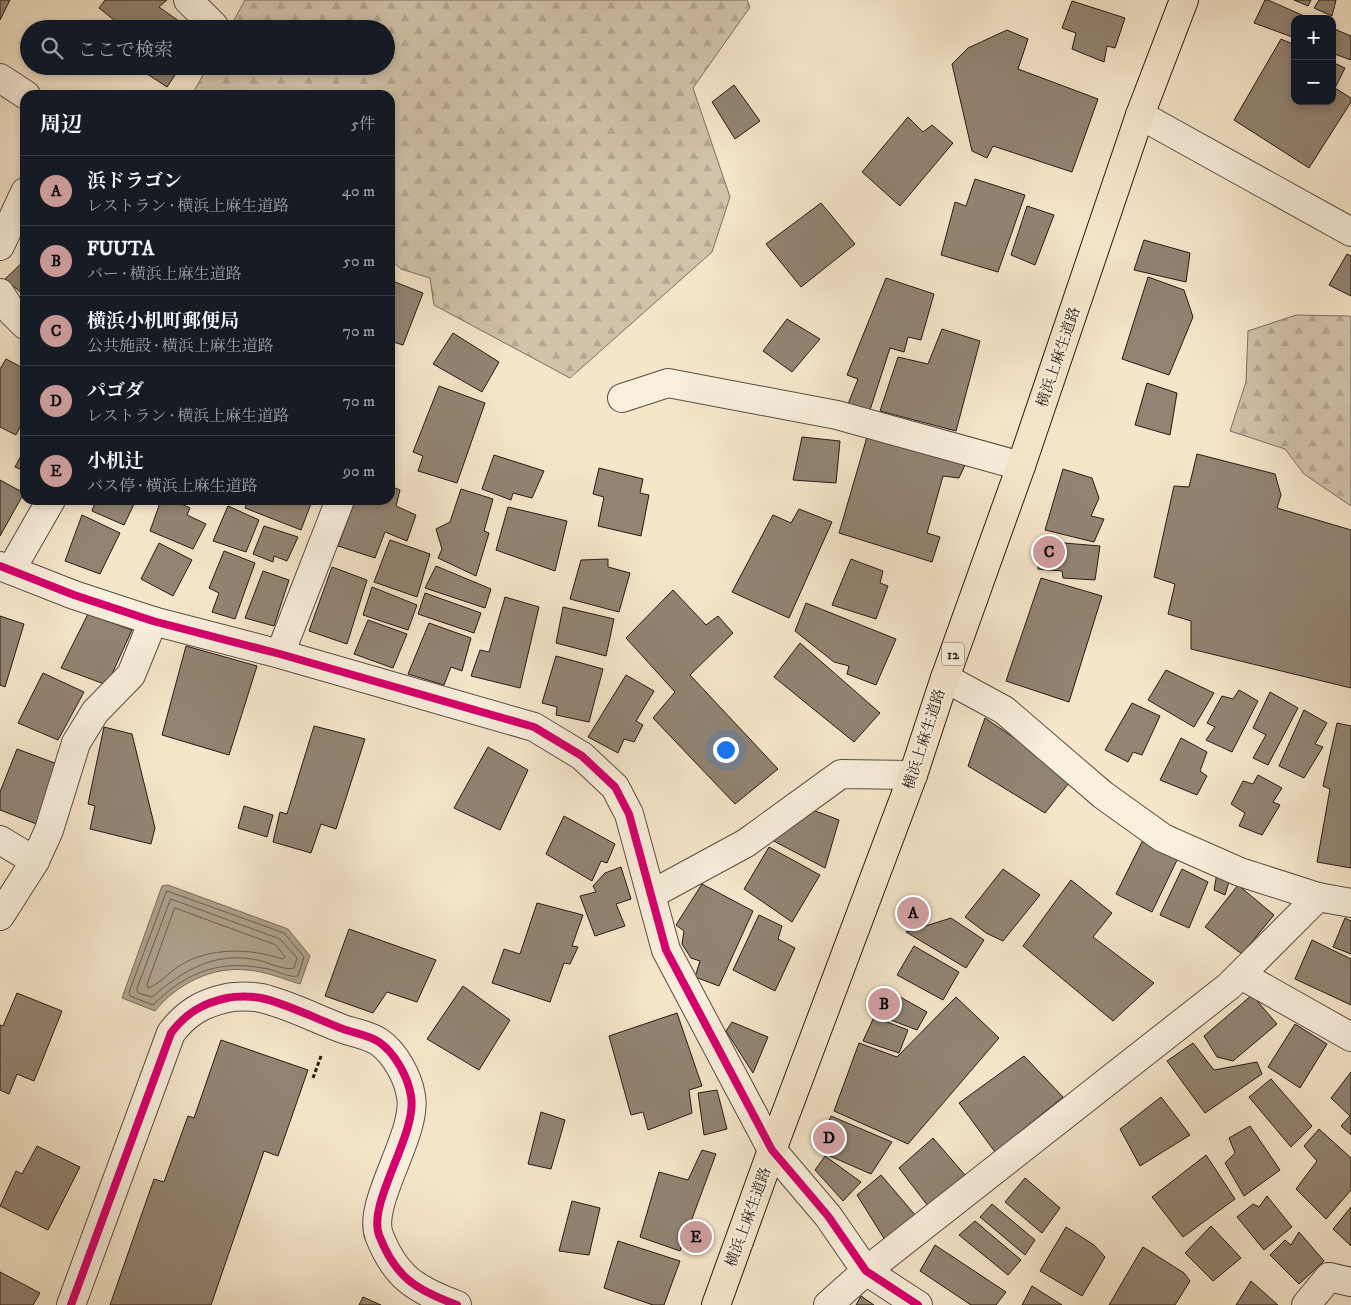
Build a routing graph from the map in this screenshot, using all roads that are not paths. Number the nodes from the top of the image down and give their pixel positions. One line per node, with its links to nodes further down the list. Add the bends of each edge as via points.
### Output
1 (188, 0): 3 (street)
2 (1184, 0): 6 (main road, 横浜上麻生道路 / 12)
3 (208, 20)
4 (0, 78): 5 (street)
5 (20, 91)
6 (1140, 115): 8 (street); 13 (main road, 横浜上麻生道路 / 12)
7 (20, 203): 9 (street)
8 (1351, 232)
9 (0, 246)
10 (0, 293): 11 (street)
11 (20, 320)
12 (622, 398): 13 (street, via 668,383 837,415)
13 (1021, 466): 19 (main road, 横浜上麻生道路 / 12)
14 (49, 505): 16 (street)
15 (338, 505): 18 (street)
16 (6, 568): 17 (street)
17 (153, 621): 18 (street); 22 (street, via 131,676 95,712 76,744 50,830)
18 (280, 654): 23 (street, via 534,727 582,756 614,787 629,814)
19 (945, 678): 20 (main road, 横浜上麻生道路 / 12); 24 (street, via 1004,710 1103,795 1163,838 1240,872)
20 (913, 775): 23 (street, via 841,774 746,843); 29 (main road, 横浜上麻生道路 / 12)
21 (0, 840): 22 (street)
22 (35, 861): 26 (street)
23 (652, 894): 29 (street, via 666,950)
24 (1318, 897): 25 (street); 27 (street)
25 (1351, 903)
26 (0, 916)
27 (1241, 975): 28 (street); 30 (street)
28 (1351, 1037)
29 (772, 1150): 30 (street, via 828,1216); 34 (main road, 横浜上麻生道路 / 12)
30 (866, 1271): 35 (street); 36 (street)
31 (1351, 1282): 37 (street, via 1329,1276)
32 (71, 1305): 33 (street, via 171,1033 192,1011 229,997 261,998 378,1042 394,1057 411,1097 410,1118 380,1206 377,1232 386,1251 410,1282 426,1294)
33 (456, 1305)
34 (716, 1305)
35 (828, 1305)
36 (918, 1305)
37 (1306, 1305)

